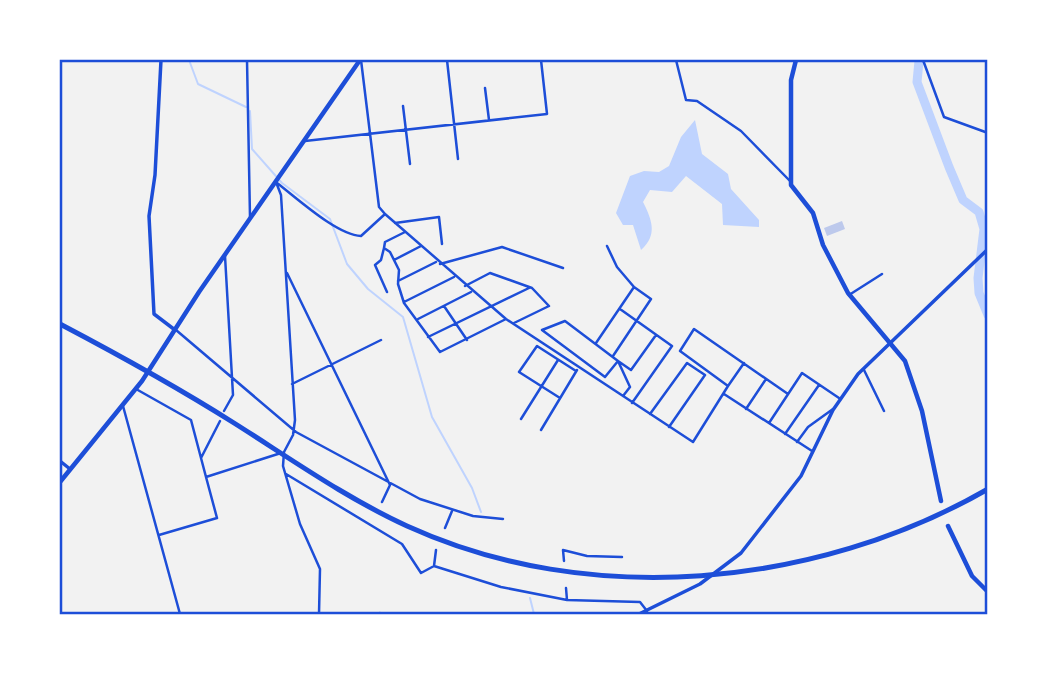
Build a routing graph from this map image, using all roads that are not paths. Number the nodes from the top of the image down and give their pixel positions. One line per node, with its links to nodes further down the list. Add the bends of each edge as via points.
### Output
1 (161, 60): 54 (street, via 149,242 154,314)
2 (247, 60): 22 (street)
3 (360, 60): 14 (street); 16 (main road)
4 (447, 60): 12 (street)
5 (541, 60): 11 (street, via 547,114)
6 (676, 60): 20 (street, via 686,100 698,101 741,131)
7 (796, 60): 20 (main road, via 791,80)
8 (923, 60): 15 (street, via 944,117)
9 (485, 88): 11 (street)
10 (402, 106): 13 (street)
11 (489, 120): 12 (street)
12 (454, 123): 13 (street); 17 (street)
13 (405, 128): 14 (street); 18 (street)
14 (371, 132): 16 (street); 21 (street, via 379,207)
15 (988, 133)
16 (305, 141): 19 (main road)
17 (458, 159)
18 (410, 164)
19 (278, 180): 21 (street, via 330,225 351,236 361,236); 22 (main road); 34 (street)
20 (790, 181): 43 (main road, via 813,213 823,245)
21 (385, 214): 23 (street)
22 (250, 219): 30 (main road)
23 (395, 223): 24 (street); 25 (street, via 439,217)
24 (405, 232): 26 (street); 28 (street, via 385,242)
25 (442, 244)
26 (421, 246): 31 (street); 32 (street)
27 (607, 247): 40 (street)
28 (384, 248): 31 (street); 41 (street, via 374,265)
29 (988, 249): 59 (street)
30 (225, 256): 54 (main road); 69 (street)
31 (394, 260): 37 (street)
32 (439, 263): 33 (street, via 502,247); 36 (street); 37 (street)
33 (564, 268)
34 (286, 270): 65 (street); 72 (street)
35 (882, 274): 43 (street)
36 (454, 277): 38 (street); 44 (street)
37 (398, 281): 44 (street)
38 (465, 286): 39 (street, via 490,273); 42 (street)
39 (530, 287): 46 (street); 51 (street, via 548,306)
40 (634, 287): 47 (street); 50 (street, via 651,299)
41 (387, 292)
42 (472, 292): 45 (street); 46 (street)
43 (849, 295): 59 (main road)
44 (404, 302): 48 (street)
45 (444, 306): 48 (street); 53 (street)
46 (491, 307): 49 (street); 53 (street)
47 (619, 309): 50 (street); 60 (street)
48 (418, 319): 56 (street)
49 (506, 319): 51 (street); 58 (street)
50 (637, 321): 55 (street); 61 (street)
51 (514, 323): 66 (street)
52 (60, 324): 106 (highway, via 159,378 389,517 489,556 569,572 676,576 770,566 886,535)
53 (457, 324): 56 (street); 58 (street)
54 (176, 330): 69 (street); 76 (main road)
55 (656, 335): 68 (street); 82 (street, via 672,346)
56 (428, 337): 58 (street, via 440,352)
57 (381, 340): 65 (street)
58 (467, 340)
59 (890, 342): 67 (street); 107 (main road, via 914,382)
60 (596, 344): 61 (street); 63 (street, via 565,321 542,330 605,377)
61 (612, 356): 63 (street)
62 (558, 360): 66 (street); 75 (street); 75 (street, via 537,346 519,372)
63 (618, 361): 68 (street); 70 (street)
64 (744, 363): 71 (street); 74 (street); 74 (street, via 694,329 680,351)
65 (331, 364): 72 (street); 105 (street)
66 (577, 369): 79 (street); 80 (street)
67 (863, 369): 81 (street); 87 (street)
68 (631, 370): 70 (street)
69 (232, 375): 86 (street, via 233,395); 93 (street)
70 (626, 378): 79 (street, via 630,387)
71 (766, 379): 78 (street); 85 (street)
72 (292, 384): 93 (street)
73 (819, 385): 78 (street, via 802,373); 81 (street); 95 (street)
74 (728, 386): 77 (street)
75 (542, 387): 80 (street); 89 (street)
76 (136, 389): 83 (main road); 99 (street, via 191,420)
77 (724, 394): 85 (street); 92 (street, via 693,442)
78 (788, 394): 91 (street)
79 (623, 397): 82 (street)
80 (560, 398): 94 (street)
81 (841, 399): 84 (street)
82 (632, 403): 88 (street)
83 (123, 406): 101 (main road); 115 (street)
84 (835, 408): 96 (street, via 807,427); 98 (street)
85 (746, 409): 91 (street)
86 (225, 411)
87 (884, 411)
88 (650, 414): 92 (street); 92 (street, via 687,363 705,375)
89 (521, 419)
90 (220, 421): 99 (street)
91 (769, 424): 95 (street)
92 (669, 427)
93 (293, 430): 97 (street); 105 (street)
94 (541, 430)
95 (786, 434): 96 (street)
96 (797, 442): 98 (street)
97 (284, 452): 102 (street); 103 (street)
98 (813, 452): 123 (street, via 786,497 741,552 700,584)
99 (201, 458): 103 (street)
100 (60, 461): 101 (street)
101 (70, 469): 104 (main road)
102 (285, 473): 112 (street); 125 (street, via 320,569)
103 (206, 477): 115 (street, via 217,518)
104 (60, 482)
105 (390, 485): 108 (street); 109 (street)
106 (988, 489)
107 (941, 501)
108 (382, 502)
109 (452, 509): 111 (street); 114 (street)
110 (373, 519): 112 (street)
111 (503, 519)
112 (369, 526): 119 (street, via 402,544 421,573)
113 (948, 526): 121 (main road, via 972,576)
114 (445, 527)
115 (159, 535): 124 (street)
116 (436, 550): 119 (street)
117 (622, 557): 118 (street, via 563,551)
118 (564, 561)
119 (434, 566): 122 (street, via 501,587)
120 (566, 589): 122 (street)
121 (988, 592)
122 (567, 600): 123 (street, via 640,602)
123 (647, 611): 126 (street)
124 (180, 614)
125 (319, 614)
126 (639, 614)

